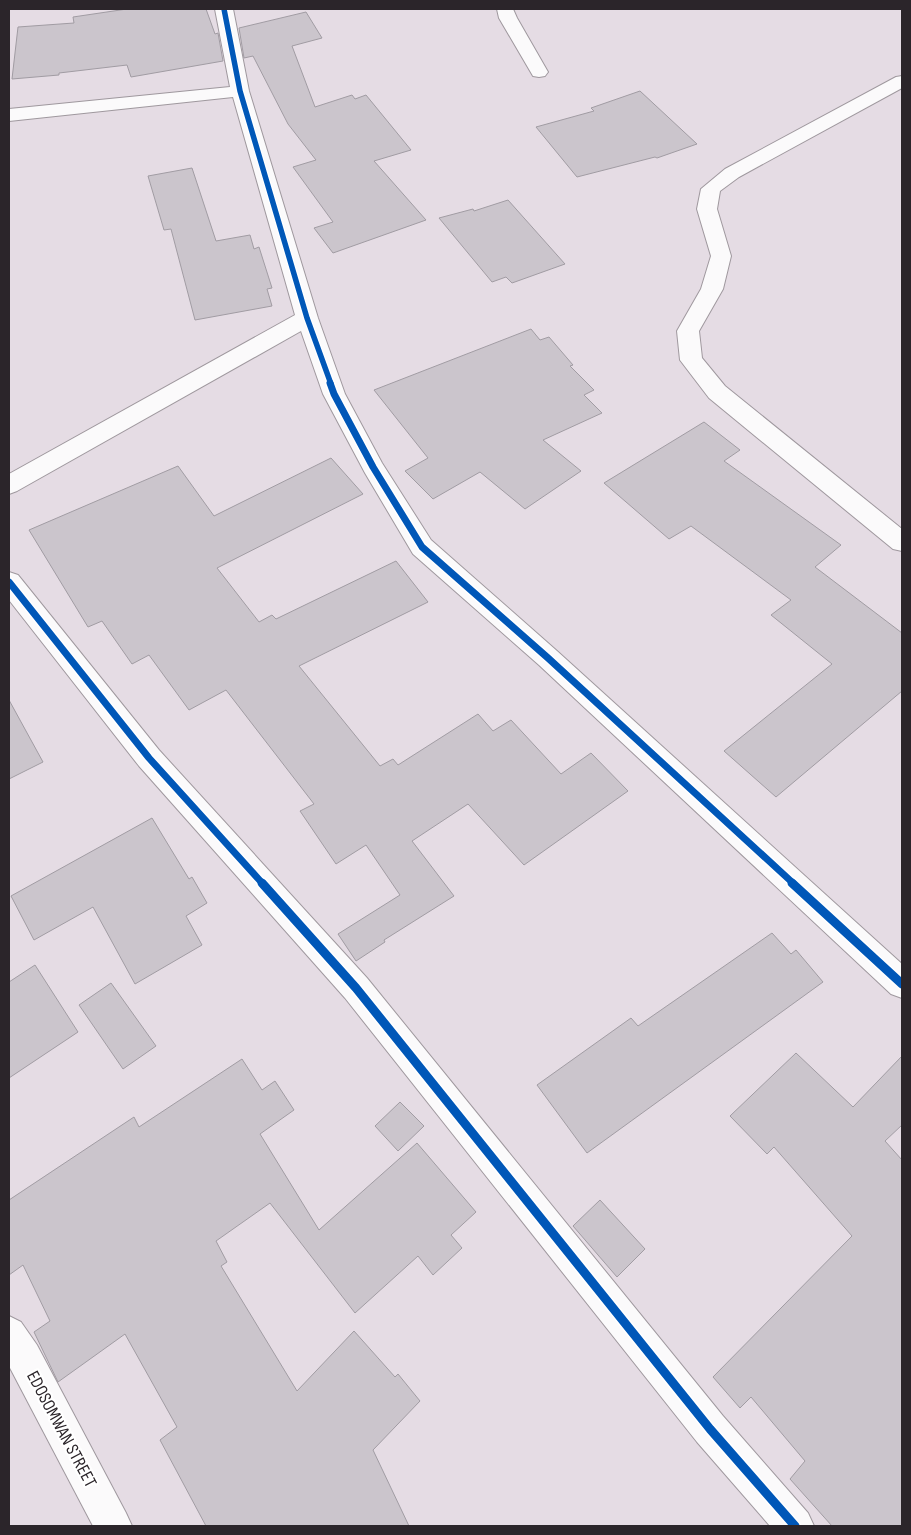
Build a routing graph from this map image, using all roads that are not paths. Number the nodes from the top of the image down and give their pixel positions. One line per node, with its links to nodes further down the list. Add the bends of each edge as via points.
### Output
1 (224, 9): 5 (street)
2 (505, 9): 3 (street)
3 (539, 72)
4 (902, 81): 9 (street, via 732,173 711,189 707,209 721,256 712,288 688,331 691,360 717,392)
5 (240, 91): 6 (street); 7 (street)
6 (9, 115)
7 (307, 318): 8 (street); 11 (street, via 334,394 422,548 548,658)
8 (9, 485)
9 (902, 542)
10 (9, 582): 14 (street, via 149,758 356,988 710,1429)
11 (902, 984)
12 (9, 1334): 13 (street, EDOSOMWAN STREET)
13 (113, 1526)
14 (795, 1526)

